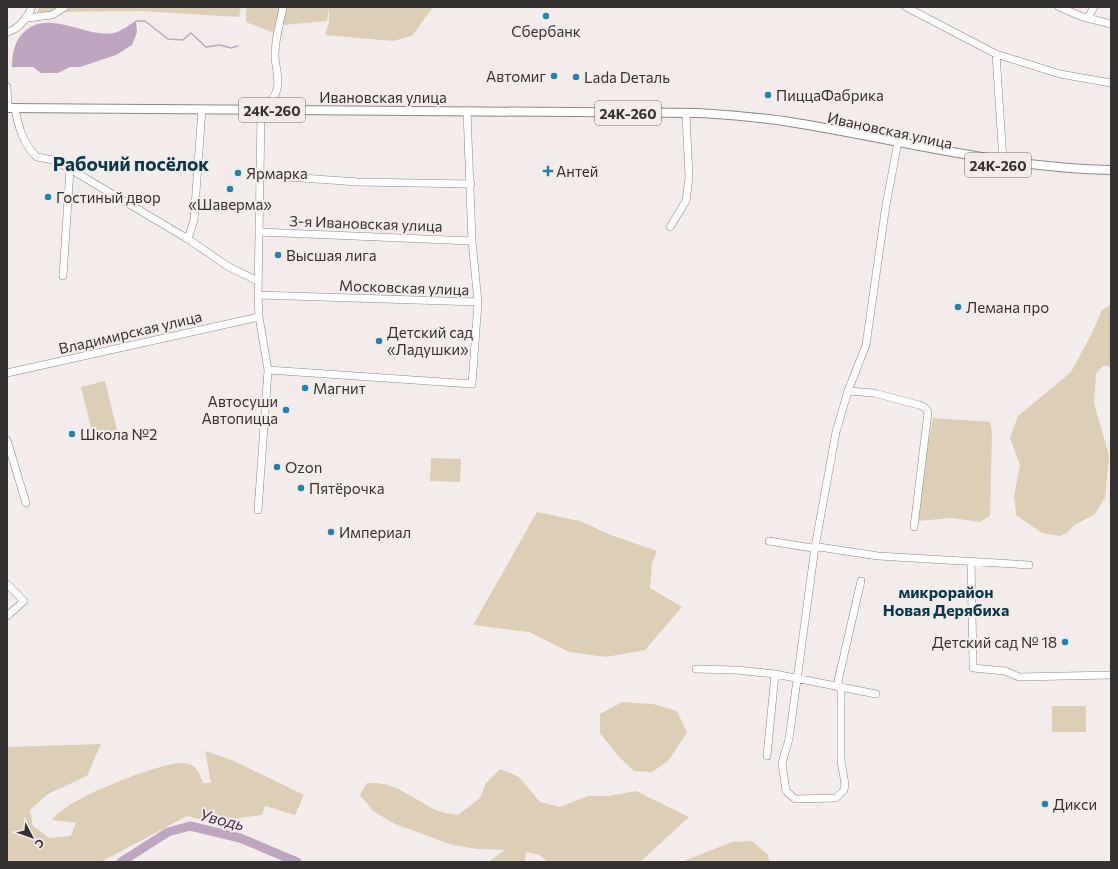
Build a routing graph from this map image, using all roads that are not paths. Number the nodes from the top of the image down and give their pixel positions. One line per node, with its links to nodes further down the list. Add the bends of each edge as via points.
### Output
1 (32, 7): 7 (street)
2 (64, 7): 7 (street, via 52,15)
3 (283, 7): 16 (street, via 276,34 274,57 277,90)
4 (906, 7): 11 (street)
5 (1058, 7): 8 (street)
6 (1094, 7): 8 (street)
7 (27, 18): 10 (street)
8 (1088, 18): 9 (street)
9 (1111, 24)
10 (7, 32)
11 (996, 54): 12 (street, via 1060,74); 21 (street)
12 (1111, 83)
13 (7, 87): 14 (street)
14 (10, 108): 15 (main road, Ивановская улица / 24К-260); 22 (street, via 33,154)
15 (202, 109): 16 (main road, Ивановская улица / 24К-260); 28 (street, via 194,220)
16 (263, 110): 17 (main road, Ивановская улица / 24К-260); 24 (street)
17 (467, 111): 18 (main road, Ивановская улица / 24К-260); 25 (street, Московская улица)
18 (663, 113): 19 (main road, Ивановская улица / 24К-260); 20 (main road, Ивановская улица / 24К-260, via 761,118)
19 (686, 114): 20 (main road, Ивановская улица / 24К-260, via 790,124); 26 (street, via 689,177 686,201)
20 (897, 145): 21 (main road, Ивановская улица / 24К-260); 23 (main road, Ивановская улица / 24К-260, via 1002,166 1072,172); 37 (street, via 866,345)
21 (1003, 161): 23 (main road, 24К-260)
22 (70, 169): 28 (street); 30 (street)
23 (1111, 171)
24 (259, 174): 25 (street, via 358,182); 27 (street)
25 (471, 184): 29 (street, Московская улица)
26 (670, 227)
27 (258, 232): 29 (street, 3-я Ивановская улица); 31 (street)
28 (188, 239): 31 (street, via 229,267)
29 (472, 241): 33 (street, Московская улица)
30 (63, 276)
31 (258, 281): 32 (street)
32 (258, 295): 33 (street, Московская улица); 34 (street)
33 (478, 302): 35 (street, via 472,384)
34 (259, 317): 35 (street); 36 (street, Владимирская улица)
35 (268, 370): 40 (street)
36 (7, 373)
37 (848, 391): 41 (street, via 874,393 919,405 928,412); 43 (street, via 836,432)
38 (7, 440): 39 (street)
39 (26, 503)
40 (258, 510)
41 (914, 527)
42 (769, 541): 43 (street)
43 (815, 547): 44 (street, via 878,556); 52 (street)
44 (971, 562): 45 (street); 51 (street, via 973,666 1005,671 1019,677)
45 (1029, 565)
46 (861, 581): 53 (street)
47 (7, 584): 48 (street, via 24,601)
48 (7, 616)
49 (696, 669): 50 (street)
50 (776, 674): 52 (street); 55 (street)
51 (1111, 675)
52 (797, 677): 53 (street); 53 (street, via 789,739 782,763 786,791 795,799 836,798 844,790)
53 (839, 685): 54 (street)
54 (876, 694)
55 (767, 756)

